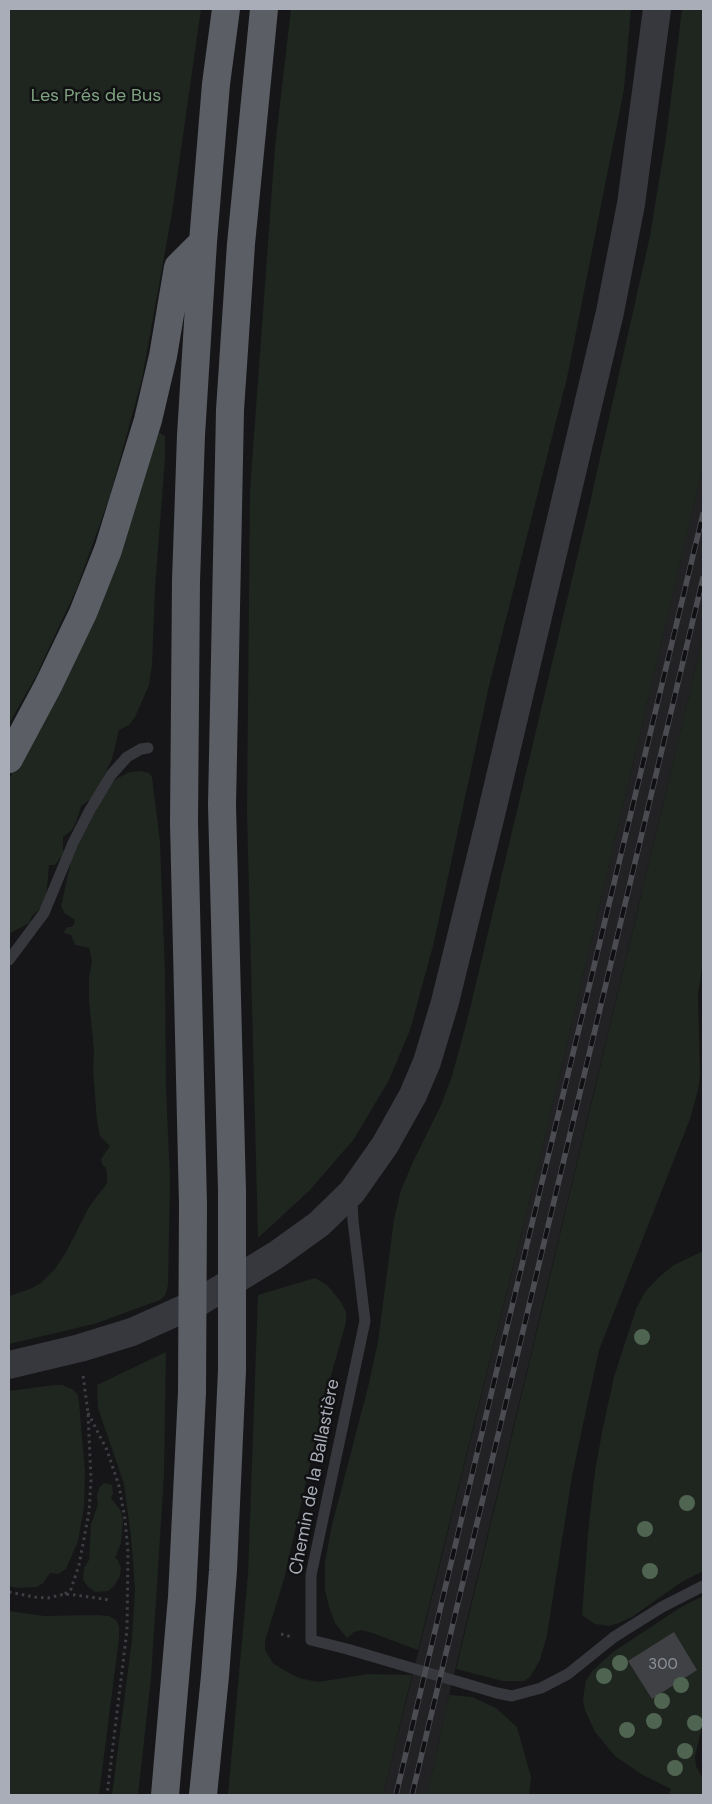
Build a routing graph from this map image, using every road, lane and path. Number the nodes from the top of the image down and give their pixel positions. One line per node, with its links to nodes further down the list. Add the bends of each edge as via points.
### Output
1 (226, 9): 4 (highway, via 216,84)
2 (264, 9): 18 (highway, bridge, via 241,244 230,410 222,805 232,1192 232,1370 222,1579)
3 (657, 9): 8 (street, via 631,204 610,312 445,1002 427,1062 413,1095 385,1146)
4 (203, 242): 6 (highway, via 178,267 148,420 108,550 60,662); 17 (highway, bridge, via 186,581 184,824 193,1205 192,1392 182,1597)
5 (148, 748): 7 (lane, via 127,757 111,775 73,842 44,913)
6 (9, 759)
7 (9, 960)
8 (352, 1192): 9 (street, via 304,1235 221,1290 139,1329); 12 (lane, Chemin de la Ballastière, via 352,1221 365,1320 311,1575 311,1640 512,1696 541,1688 568,1674 614,1637)
9 (80, 1348): 10 (street); 11 (path)
10 (9, 1364)
11 (88, 1413): 14 (path, via 89,1512 79,1565 71,1589); 16 (path, via 107,1450 119,1486 128,1552 127,1630)
12 (703, 1586)
13 (9, 1592): 14 (path, via 48,1598)
14 (65, 1594): 15 (path)
15 (110, 1600)
16 (107, 1795)
17 (165, 1795)
18 (203, 1795)

